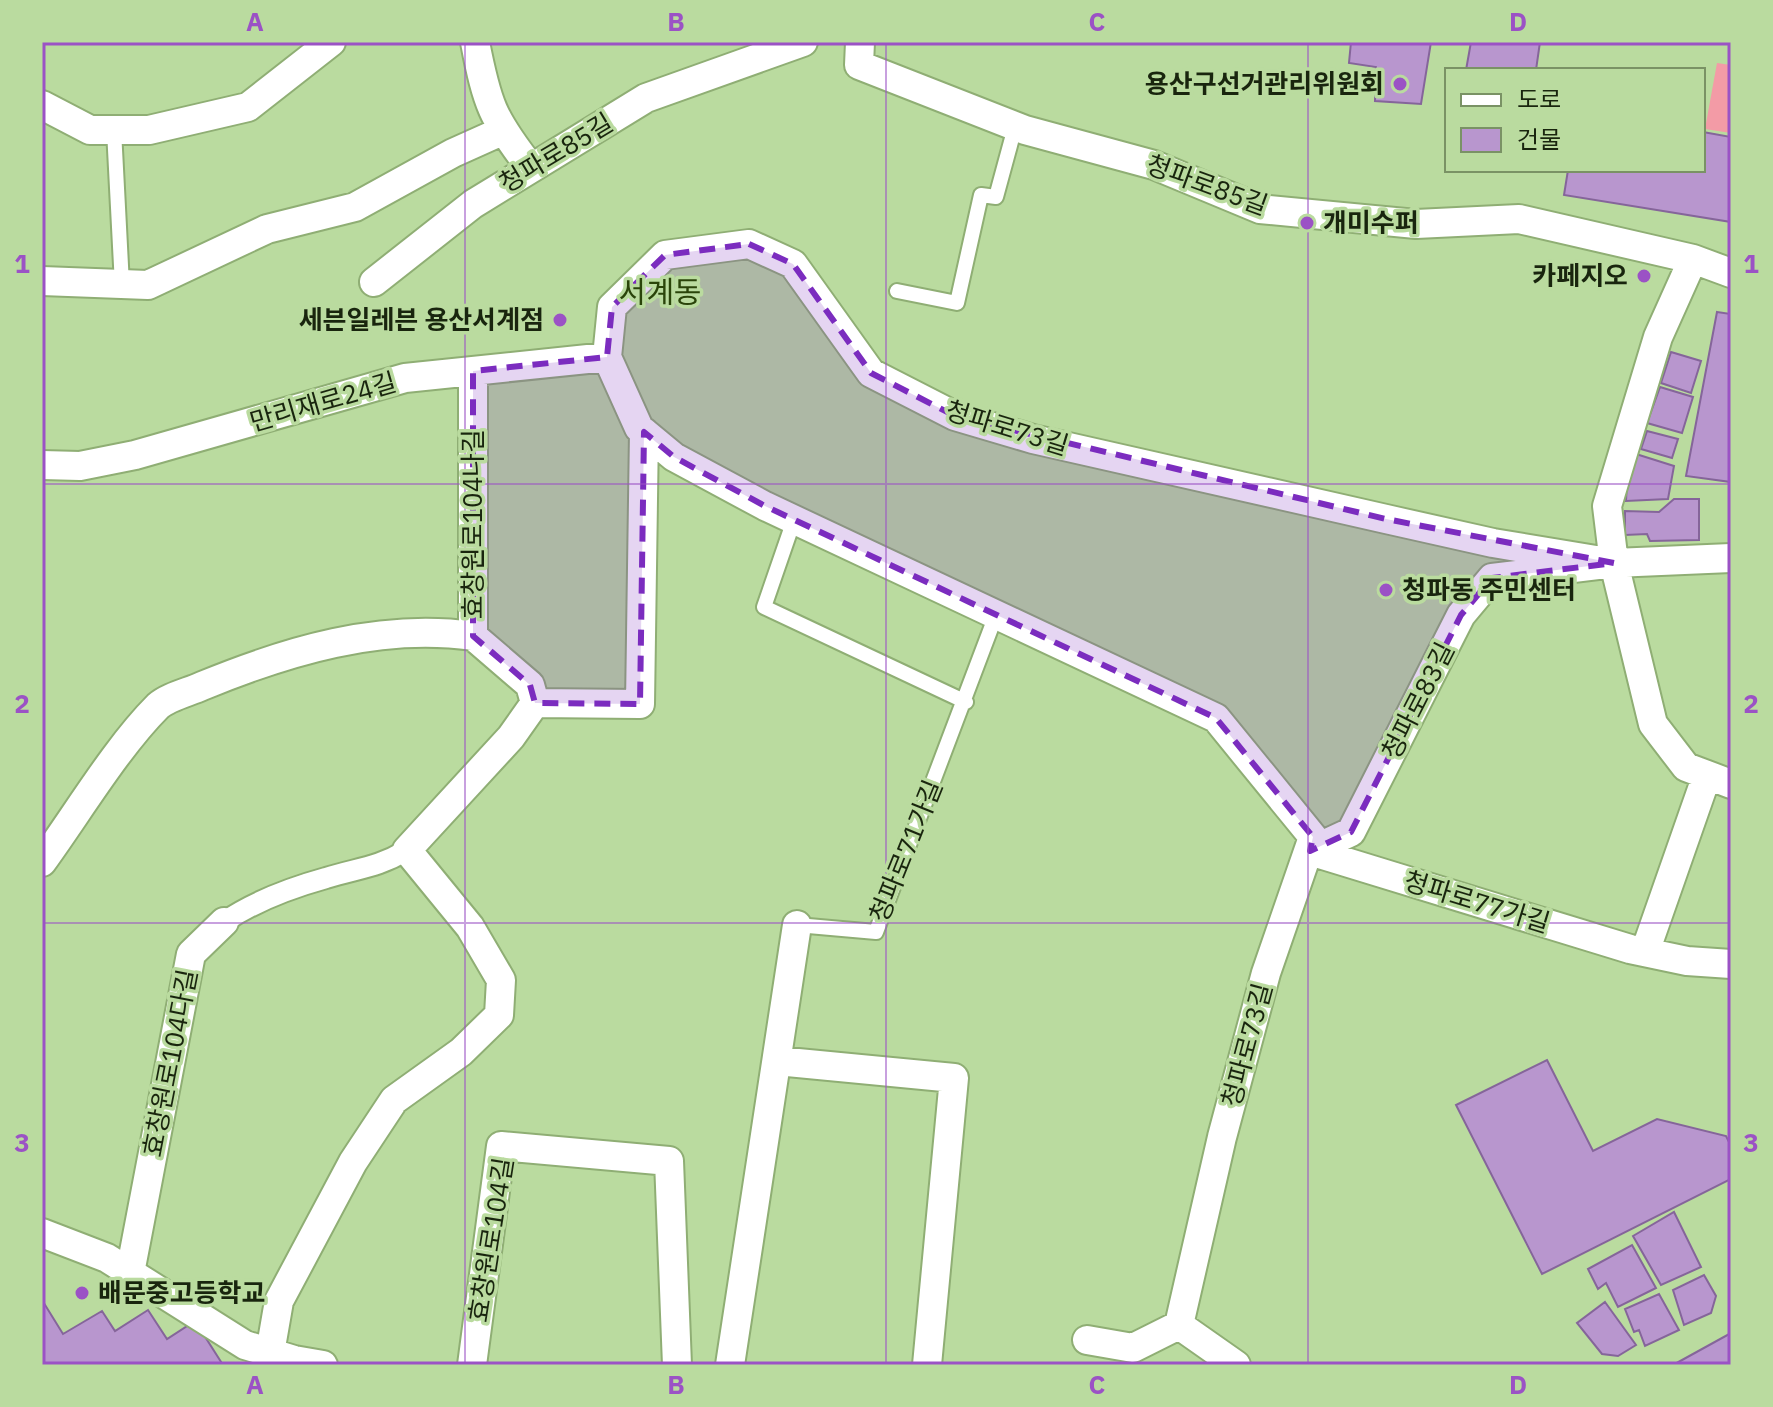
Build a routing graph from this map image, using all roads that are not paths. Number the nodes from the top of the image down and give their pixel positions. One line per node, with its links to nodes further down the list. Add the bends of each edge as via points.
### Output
1 (475, 42): 8 (street, via 486,100)
2 (803, 42): 9 (street, 청파로85길, via 646,98)
3 (860, 42): 6 (street, 청파로85길, via 859,65)
4 (317, 46): 7 (street, via 248,107 149,130)
5 (42, 105): 7 (street, via 90,130)
6 (1015, 127): 10 (street, 청파로85길, via 1154,165 1260,209 1416,224 1519,219); 15 (lane, via 996,197 981,195 957,303)
7 (114, 130): 14 (lane)
8 (502, 131): 9 (street); 14 (street, via 355,207 267,229 148,285)
9 (531, 168): 12 (street, 청파로85길, via 473,204)
10 (1693, 259): 11 (street, 청파로85길); 22 (street, via 1658,337 1607,506)
11 (1731, 273)
12 (374, 282)
13 (46, 285): 14 (street)
14 (122, 285)
15 (897, 291)
16 (607, 357): 17 (street, 만리재로24길); 18 (street, 청파로73길); 22 (street, 청파로73길, via 612,307 665,255 749,244 793,264 871,373 955,416 1033,439 1371,516)
17 (473, 371): 19 (street, 만리재로24길, via 405,378 135,455 80,466); 24 (street, 효창원로104나길)
18 (644, 432): 20 (street, 청파로73길, via 674,457); 26 (street, 청파로73길, via 640,704)
19 (42, 465)
20 (794, 520): 23 (street, 청파로73길); 25 (lane, via 764,607)
21 (1731, 558): 22 (street, 청파로83길)
22 (1614, 563): 27 (street, via 1653,724 1686,767); 29 (street, 청파로83길, via 1492,578 1461,615 1351,832)
23 (996, 615): 25 (lane, 청파로71가길); 29 (street, 청파로73길, via 1216,718 1313,837)
24 (473, 636): 26 (street, via 530,685); 30 (street, 효창원로104나길, via 391,633 309,649 243,669 160,704)
25 (966, 702): 32 (lane, 청파로71가길, via 876,932)
26 (535, 703): 28 (street, 효창원로104다길, via 511,737)
27 (1719, 779): 33 (street)
28 (407, 850): 31 (street, 효창원로104다길, via 380,865 252,903); 41 (street, via 470,927 501,980 499,1015 461,1052 394,1100 353,1162 279,1301)
29 (1310, 851): 33 (street, 청파로77가길); 38 (street, 청파로73길, via 1266,973)
30 (42, 862)
31 (224, 922): 37 (street, 효창원로104다길, via 191,954)
32 (797, 925): 35 (street, 청파로71가길)
33 (1645, 952): 34 (street, 청파로77가길)
34 (1731, 964)
35 (777, 1061): 45 (street, 청파로71가길); 46 (street, via 954,1078)
36 (42, 1233): 37 (street, via 107,1258)
37 (130, 1273): 41 (street, via 245,1345)
38 (1179, 1325): 40 (street); 47 (street)
39 (1087, 1340): 40 (street)
40 (1132, 1356)
41 (285, 1359): 42 (street)
42 (323, 1365)
43 (472, 1365): 44 (street, 효창원로104길, via 501,1146 669,1161)
44 (677, 1365)
45 (730, 1365)
46 (927, 1365)
47 (1236, 1365)

